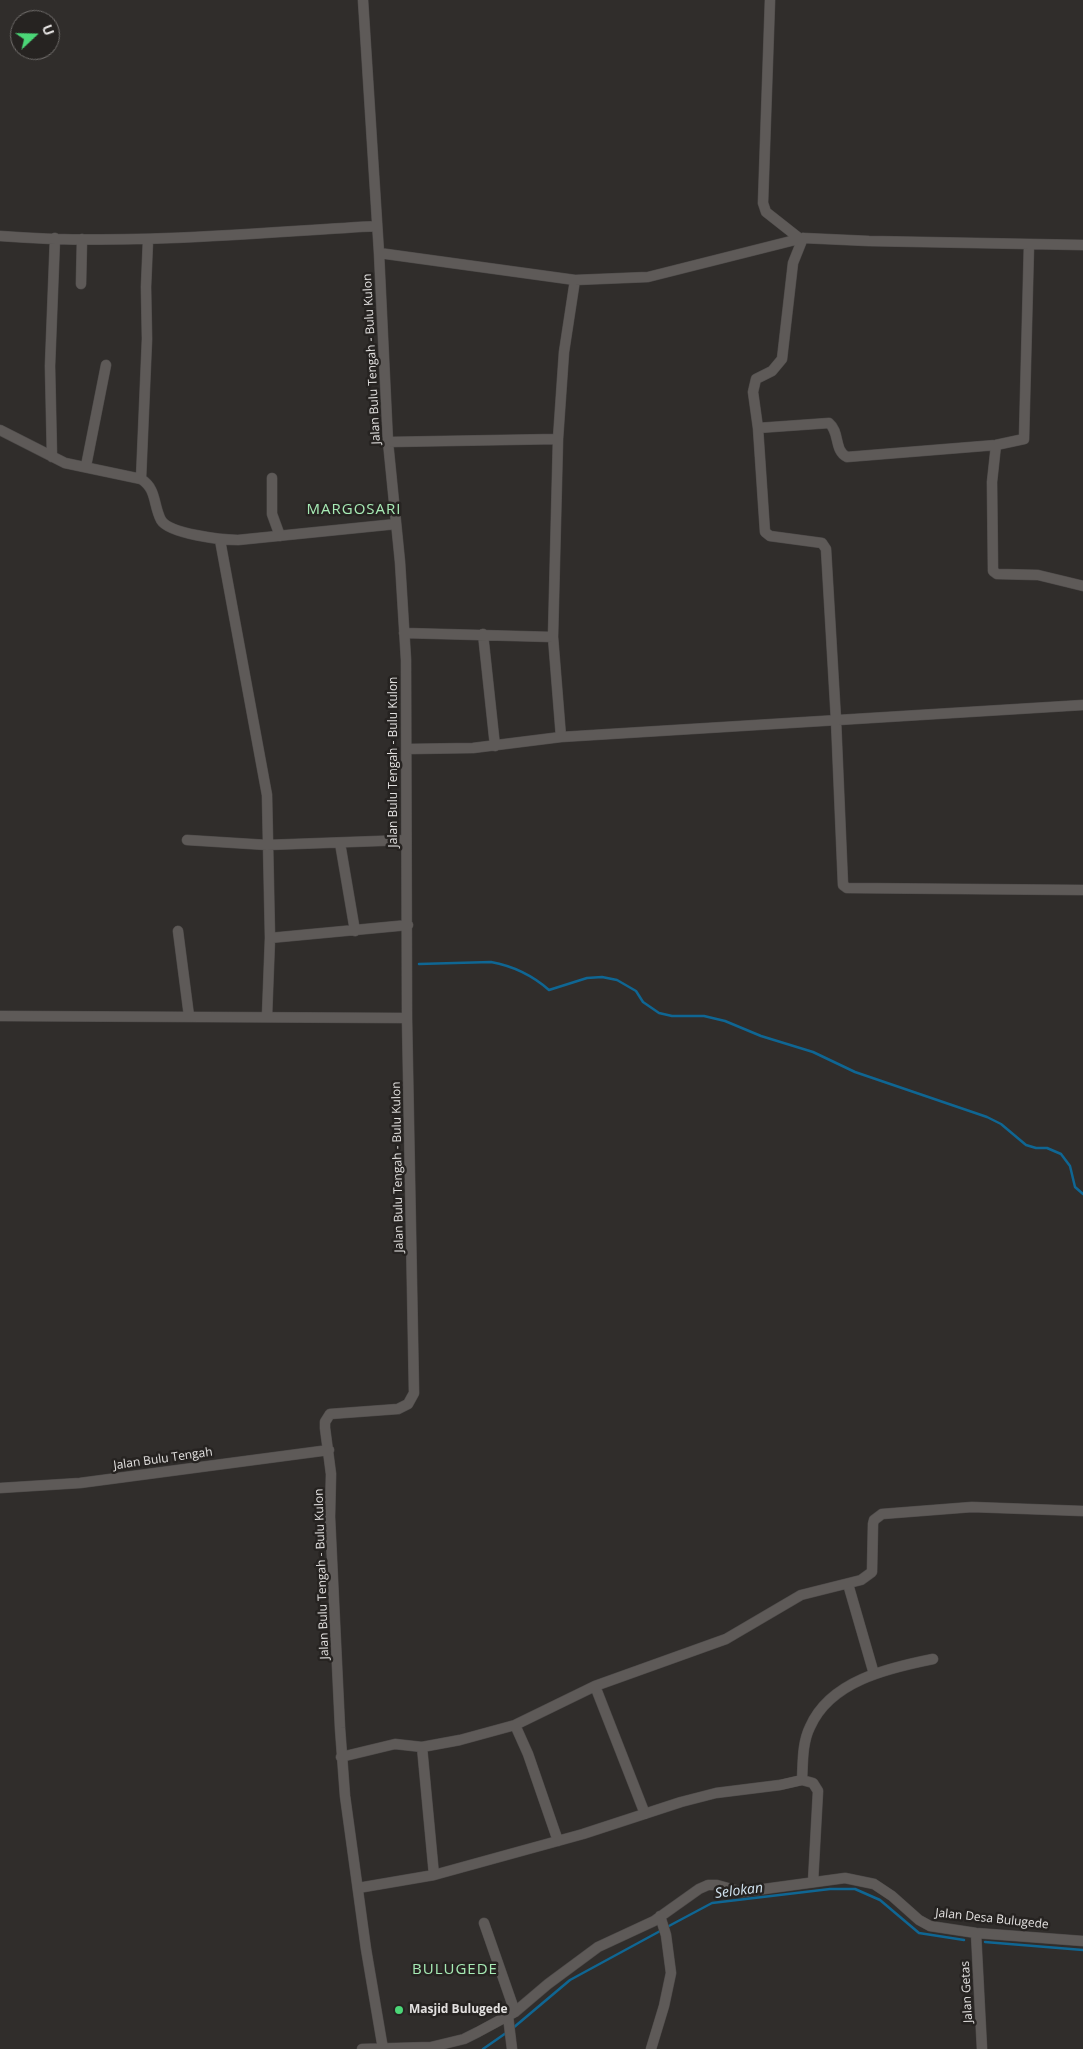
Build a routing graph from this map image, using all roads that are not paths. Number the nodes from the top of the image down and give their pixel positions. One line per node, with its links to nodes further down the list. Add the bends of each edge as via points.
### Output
1 (363, 0): 3 (street, Jalan Bulu Tengah - Bulu Kulon)
2 (770, 0): 6 (street, via 764,203 766,212)
3 (377, 226): 8 (street); 11 (street, Jalan Bulu Tengah - Bulu Kulon)
4 (0, 236): 5 (street)
5 (56, 238): 7 (street); 20 (street, via 50,366)
6 (801, 238): 9 (street); 12 (street, via 648,277); 15 (street, via 793,263 782,359 753,385)
7 (82, 239): 8 (street); 13 (street)
8 (148, 240): 23 (street)
9 (1030, 244): 10 (street); 19 (street, via 1025,436 1021,440)
10 (1083, 244)
11 (379, 253): 12 (street); 18 (street, Jalan Bulu Tengah - Bulu Kulon)
12 (575, 280): 17 (street, via 564,352)
13 (81, 284)
14 (106, 366): 21 (street)
15 (758, 428): 19 (street, via 829,423 836,430 840,452 847,457); 32 (street, via 765,532 770,536 822,542 825,546)
16 (0, 430): 20 (street)
17 (558, 439): 18 (street); 30 (street)
18 (388, 442): 24 (street, Jalan Bulu Tengah - Bulu Kulon)
19 (996, 445): 27 (street, via 992,482 993,571 998,574 1038,575)
20 (52, 457): 21 (street)
21 (86, 466): 23 (street)
22 (272, 478): 25 (street, via 272,514)
23 (141, 479): 26 (street, via 150,487 166,526)
24 (396, 524): 25 (street); 28 (street, Jalan Bulu Tengah - Bulu Kulon)
25 (280, 536): 26 (street)
26 (220, 540): 39 (street, via 268,795)
27 (1083, 586)
28 (404, 633): 29 (street); 35 (street, Jalan Bulu Tengah - Bulu Kulon)
29 (483, 634): 30 (street); 34 (street)
30 (553, 637): 33 (street)
31 (1083, 705): 32 (street)
32 (836, 720): 33 (street); 40 (street, via 844,887)
33 (561, 737): 34 (street)
34 (495, 746): 35 (street)
35 (407, 749): 37 (street, Jalan Bulu Tengah - Bulu Kulon)
36 (187, 840): 39 (street)
37 (406, 840): 38 (street); 41 (street, Jalan Bulu Tengah - Bulu Kulon)
38 (340, 844): 39 (street); 43 (street)
39 (267, 845): 44 (street)
40 (1083, 890)
41 (408, 925): 43 (street); 48 (street, Jalan Bulu Tengah - Bulu Kulon)
42 (178, 931): 46 (street)
43 (355, 931): 44 (street)
44 (270, 938): 47 (street)
45 (0, 1016): 46 (street)
46 (189, 1016): 47 (street)
47 (266, 1016): 48 (street)
48 (407, 1018): 49 (street, Jalan Bulu Tengah - Bulu Kulon, via 414,1393 408,1404 398,1409 330,1414 324,1428)
49 (328, 1450): 50 (street, Jalan Bulu Tengah, via 80,1483); 58 (street, Jalan Bulu Tengah - Bulu Kulon)
50 (0, 1488)
51 (1083, 1510): 52 (street, via 972,1507 882,1514 873,1524 872,1572)
52 (848, 1584): 54 (street); 55 (street, via 801,1595 720,1641)
53 (933, 1659): 54 (street)
54 (874, 1674): 59 (street, via 841,1690 817,1715 805,1740)
55 (595, 1686): 56 (street); 60 (street)
56 (515, 1725): 57 (street); 61 (street)
57 (422, 1747): 58 (street, via 395,1744); 62 (street)
58 (341, 1757): 64 (street, Jalan Bulu Tengah - Bulu Kulon)
59 (802, 1780): 60 (street, via 716,1793); 63 (street, via 813,1783 818,1792)
60 (645, 1814): 61 (street)
61 (558, 1841): 62 (street)
62 (434, 1875): 64 (street)
63 (813, 1882): 65 (street, Jalan Desa Bulugede, via 742,1892 708,1885 685,1897); 67 (street, Jalan Desa Bulugede, via 844,1878 874,1884 925,1924)
64 (358, 1888): 70 (street, Jalan Bulu Tengah - Bulu Kulon)
65 (661, 1918): 69 (street, Jalan Desa Bulugede, via 598,1947); 73 (street, via 670,1973)
66 (484, 1923): 69 (street)
67 (976, 1933): 68 (street, Jalan Desa Bulugede); 74 (street, Jalan Getas)
68 (1083, 1941)
69 (511, 2014): 70 (street, Jalan Desa Bulugede, via 464,2039 430,2046); 72 (street)
70 (382, 2048): 71 (street, Jalan Desa Bulugede)
71 (362, 2049)
72 (512, 2049)
73 (651, 2049)
74 (982, 2049)

